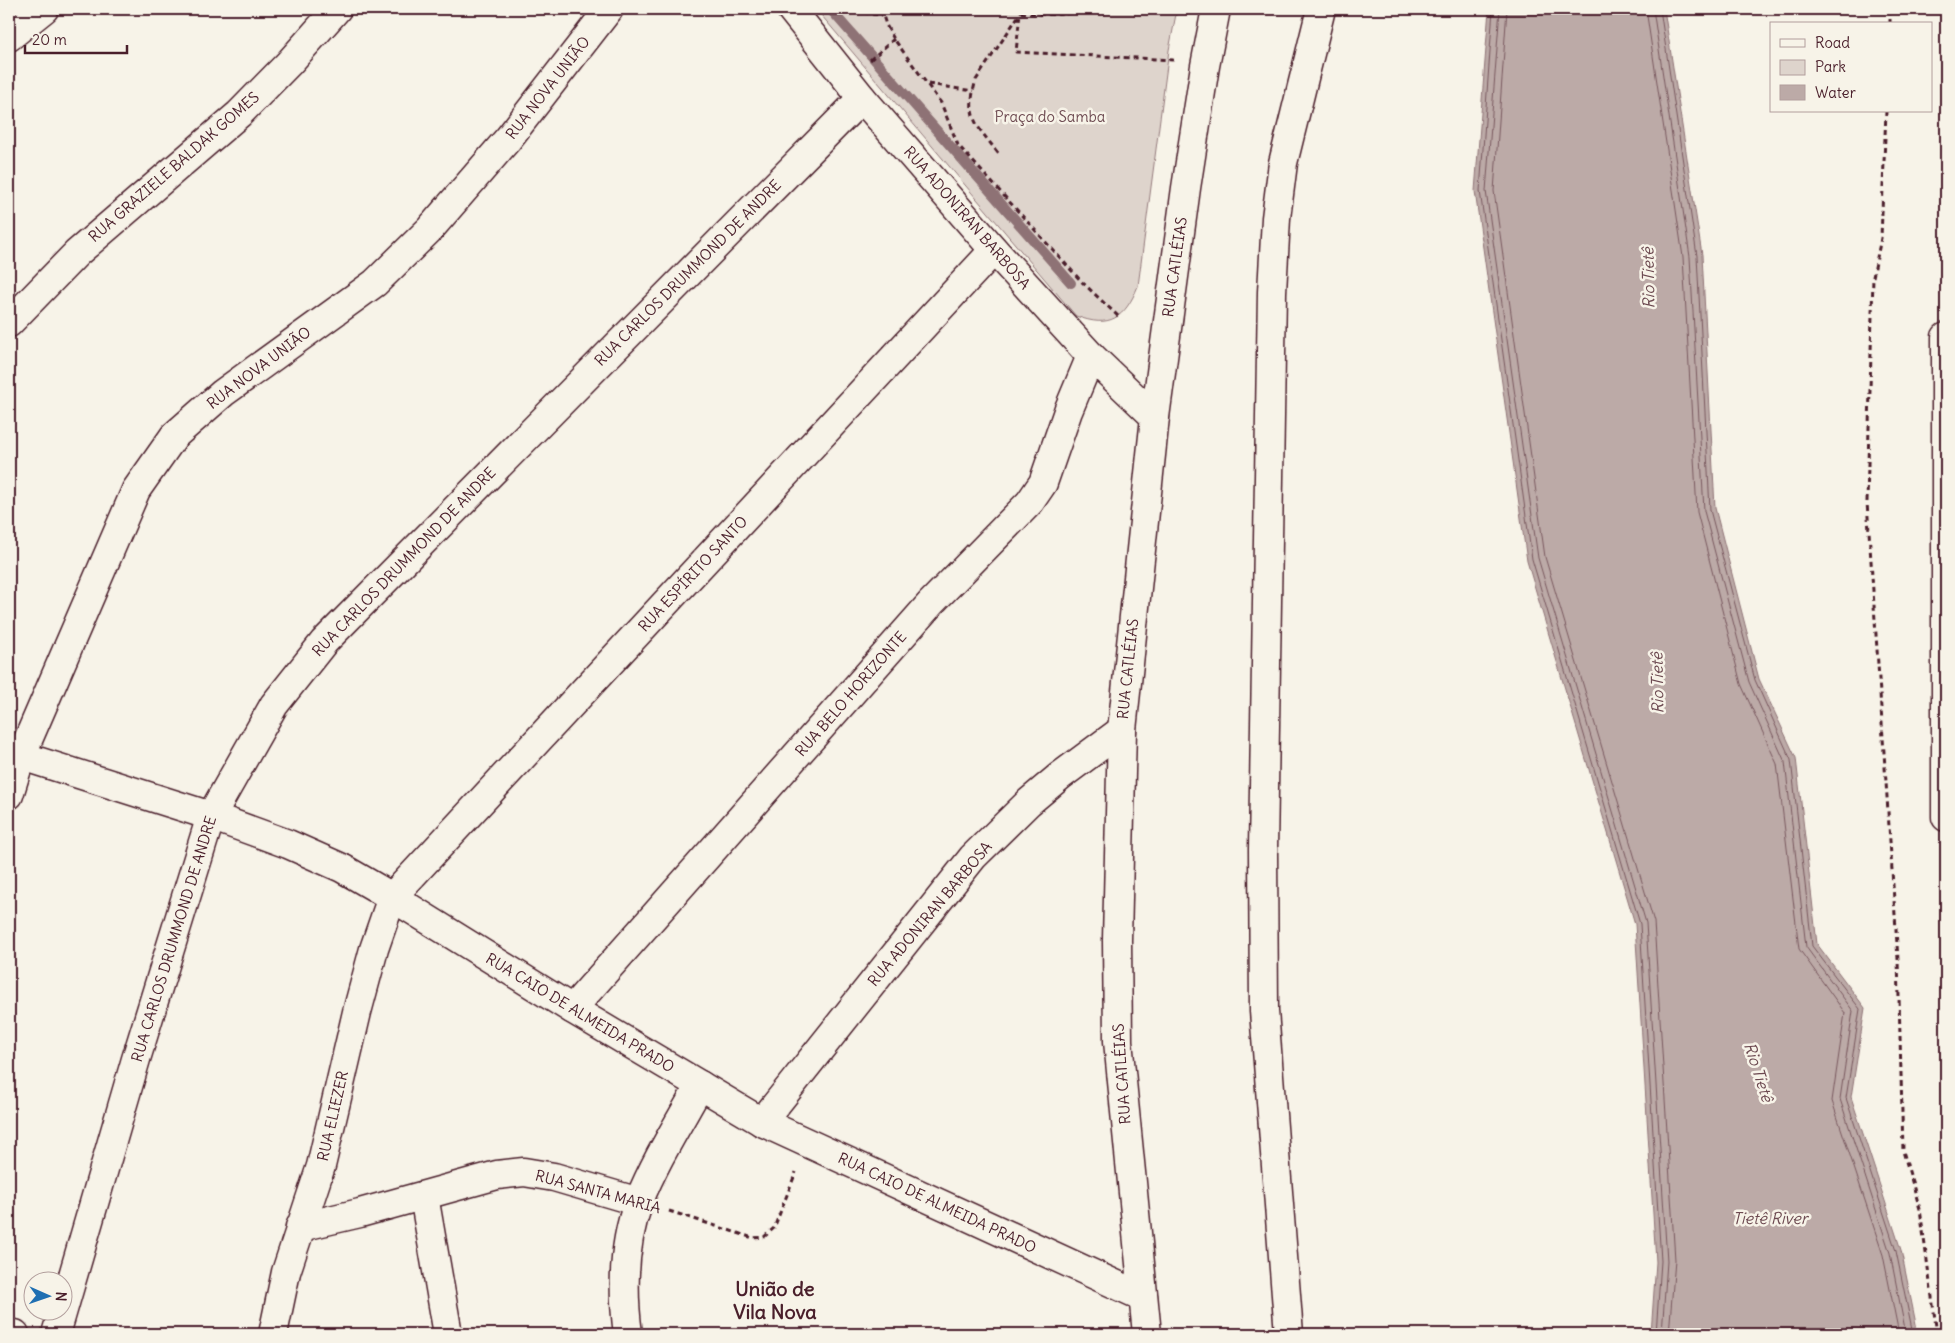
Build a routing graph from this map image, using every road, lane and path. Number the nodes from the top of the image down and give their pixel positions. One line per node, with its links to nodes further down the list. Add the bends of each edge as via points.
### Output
1 (44, 9): 14 (main road)
2 (337, 9): 25 (main road, RUA GRAZIELE BALDAK GOMES, via 238,114 77,253)
3 (609, 9): 30 (main road, RUA NOVA UNIÃO, via 508,139 375,283 222,392 174,436 136,490)
4 (791, 9): 20 (main road, RUA ADONIRAN BARBOSA)
5 (856, 9): 12 (path)
6 (881, 9): 12 (path)
7 (1079, 9): 11 (path, via 1066,14)
8 (1216, 9): 17 (main road, RUA CATLÉIAS)
9 (1321, 9): 50 (main road, via 1283,163 1272,292 1263,850 1264,1011)
10 (1890, 9): 13 (path)
11 (1021, 11): 17 (path, via 1016,52); 19 (path, via 976,80)
12 (882, 15): 15 (path)
13 (1890, 22)
14 (9, 37)
15 (894, 39): 16 (path); 18 (path)
16 (878, 52)
17 (1206, 62): 28 (main road, RUA CATLÉIAS)
18 (928, 84): 19 (path); 24 (path, via 941,103 958,145 1082,282)
19 (973, 90): 22 (path, via 973,120)
20 (862, 98): 23 (main road, RUA ADONIRAN BARBOSA); 32 (main road, RUA CARLOS DRUMMOND DE ANDRE, via 324,642 274,705)
21 (1886, 112): 51 (path, via 1882,238 1873,277 1867,502 1898,959 1903,1151 1920,1209)
22 (998, 153)
23 (994, 250): 27 (main road, RUA ADONIRAN BARBOSA); 34 (main road, RUA ESPÍRITO SANTO)
24 (1119, 317)
25 (9, 323)
26 (1946, 337): 33 (main road)
27 (1091, 356): 28 (main road, RUA ADONIRAN BARBOSA); 35 (main road, RUA BELO HORIZONTE, via 1043,483 1030,502 931,603)
28 (1155, 417): 29 (main road, RUA CATLÉIAS)
29 (1122, 730): 37 (main road, RUA ADONIRAN BARBOSA, via 1060,776 974,857); 42 (main road, RUA CATLÉIAS, via 1118,1041)
30 (15, 754): 31 (main road, RUA NOVA UNIÃO); 32 (main road, RUA CAIO DE ALMEIDA PRADO)
31 (9, 795)
32 (211, 816): 34 (main road, RUA CAIO DE ALMEIDA PRADO, via 342,868); 45 (main road, RUA CARLOS DRUMMOND DE ANDRE)
33 (1946, 817)
34 (392, 897): 35 (main road, RUA CAIO DE ALMEIDA PRADO); 41 (main road, RUA ELIEZER, via 357,1012 321,1166)
35 (572, 1009): 36 (main road, RUA CAIO DE ALMEIDA PRADO)
36 (700, 1085): 37 (main road, RUA CAIO DE ALMEIDA PRADO); 40 (main road)
37 (762, 1122): 38 (main road, RUA CAIO DE ALMEIDA PRADO)
38 (808, 1143): 40 (path, RUA SANTA MARIA, via 774,1228 764,1237 753,1238); 42 (main road, RUA CAIO DE ALMEIDA PRADO)
39 (424, 1196): 40 (main road, RUA SANTA MARIA, via 497,1175 524,1172 554,1177); 41 (main road, RUA SANTA MARIA); 47 (main road)
40 (639, 1202): 48 (main road, via 625,1269 624,1303)
41 (300, 1227): 46 (main road, RUA ELIEZER, via 286,1272)
42 (1143, 1297): 49 (main road, RUA CATLÉIAS)
43 (9, 1333): 44 (main road)
44 (15, 1334)
45 (56, 1334)
46 (273, 1334)
47 (448, 1334)
48 (628, 1334)
49 (1147, 1334)
50 (1290, 1334)
51 (1937, 1334)

